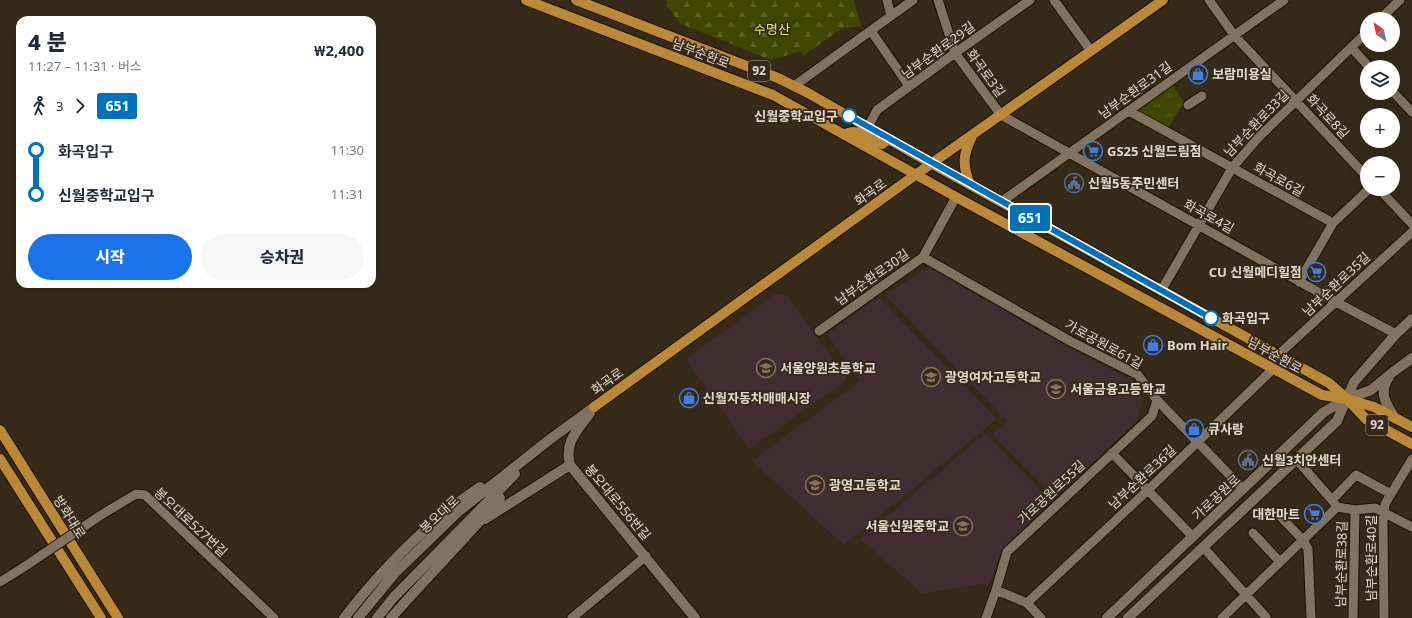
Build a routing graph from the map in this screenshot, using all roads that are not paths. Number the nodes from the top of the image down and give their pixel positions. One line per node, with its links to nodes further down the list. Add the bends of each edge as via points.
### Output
1 (526, 0): 31 (main road, 남부순환로 / 92, via 773,95)
2 (576, 0): 21 (main road, 남부순환로 / 92)
3 (886, 0): 13 (street)
4 (913, 0): 13 (street)
5 (938, 0): 19 (street, 화곡로3길)
6 (1030, 0): 19 (street, 남부순환로29길)
7 (1054, 0): 18 (street)
8 (1163, 0): 18 (main road, 화곡로)
9 (1209, 0): 15 (street, 화곡로8길)
10 (1284, 0): 15 (street, 남부순환로31길)
11 (1400, 0): 12 (street)
12 (1387, 12)
13 (891, 16): 14 (street)
14 (871, 31): 21 (street); 22 (street)
15 (1234, 35): 25 (street, 화곡로8길); 27 (street, 남부순환로31길)
16 (1360, 39): 17 (street, 남부순환로33길)
17 (1351, 47): 20 (street); 25 (street, 남부순환로33길)
18 (1092, 51): 29 (main road, 화곡로)
19 (955, 52): 22 (street, 남부순환로29길); 29 (street, 화곡로3길)
20 (1363, 60)
21 (794, 86): 30 (main road, 남부순환로 / 92)
22 (909, 86): 30 (street, 남부순환로29길, via 877,110)
23 (1202, 96): 26 (street)
24 (1400, 99): 28 (street)
25 (1296, 101): 36 (street, 남부순환로33길); 37 (street, 화곡로8길)
26 (1188, 105)
27 (1129, 111): 34 (street, 남부순환로31길); 36 (street, 화곡로6길)
28 (1412, 112)
29 (1000, 115): 32 (main road, 화곡로); 34 (street, 화곡로4길)
30 (868, 127): 33 (main road, 남부순환로 / 92)
31 (844, 135): 33 (main road, via 854,131 882,144 886,141); 38 (main road, 남부순환로 / 92)
32 (972, 136): 35 (main road, 화곡로); 39 (main road, via 964,156 965,172)
33 (885, 137): 35 (main road, 남부순환로 / 92)
34 (1069, 154): 44 (street, 남부순환로31길); 47 (street, 화곡로4길)
35 (932, 163): 38 (main road, 화곡로); 39 (main road, 남부순환로 / 92)
36 (1232, 168): 45 (street, 화곡로6길); 47 (street, 남부순환로33길)
37 (1360, 170)
38 (916, 174): 43 (main road, 남부순환로 / 92); 62 (main road, 화곡로)
39 (970, 185): 40 (main road, 남부순환로 / 92)
40 (986, 193): 43 (main road, via 980,196 962,188 958,190); 44 (main road, 남부순환로 / 92)
41 (1361, 196): 45 (street)
42 (1386, 196): 46 (street)
43 (958, 198): 49 (street, 남부순환로30길); 58 (main road, 남부순환로 / 92)
44 (1001, 202): 51 (main road, 남부순환로 / 92)
45 (1332, 223): 50 (street)
46 (1412, 224)
47 (1199, 226): 50 (street, 화곡로4길); 51 (street, 남부순환로33길)
48 (1412, 232): 52 (street, 남부순환로35길)
49 (924, 257): 54 (street, 남부순환로30길); 61 (street, 가로공원로61길, via 1070,341 1138,375)
50 (1299, 282): 52 (street, 화곡로4길)
51 (1161, 291): 56 (main road, 남부순환로 / 92)
52 (1336, 302): 55 (street, 화곡로4길); 56 (street, 남부순환로35길)
53 (1412, 319): 55 (street, 가로공원로)
54 (818, 331)
55 (1396, 334): 60 (street, 가로공원로, via 1354,382)
56 (1278, 355): 60 (main road, 남부순환로 / 92, via 1329,383)
57 (1412, 358): 59 (street, 가로공원로)
58 (1273, 369): 60 (main road, 남부순환로 / 92, via 1322,395); 67 (street, 남부순환로36길)
59 (1392, 372): 60 (street, 가로공원로, via 1370,390); 63 (street, via 1385,382 1383,391 1387,406)
60 (1347, 399): 63 (main road, 남부순환로 / 92, via 1374,407); 68 (main road, 남부순환로 / 92, via 1366,419); 71 (street, 가로공원로, via 1337,421); 75 (street, 가로공원로, via 1324,412)
61 (1157, 400): 67 (street, 가로공원로61길); 69 (street, 가로공원로55길, via 1152,416)
62 (594, 407): 66 (street, 봉오대로); 73 (street, via 572,438 568,457)
63 (1395, 418): 64 (main road, 남부순환로 / 92)
64 (1412, 427)
65 (0, 430): 95 (main road, 방화대로)
66 (549, 440): 81 (street); 97 (street, via 454,505 397,557); 98 (street, 봉오대로, via 459,511 394,574); 99 (street, 봉오대로, via 393,598)
67 (1198, 442): 74 (street, 남부순환로36길); 75 (street, 가로공원로61길)
68 (1412, 444)
69 (1112, 453): 74 (street); 90 (street, 가로공원로55길, via 1007,552)
70 (0, 459): 94 (main road)
71 (1296, 459): 77 (street); 86 (street, 가로공원로)
72 (1412, 459): 76 (street, 남부순환로40길)
73 (570, 465): 81 (street); 87 (street, 봉오대로556번길)
74 (1148, 490): 84 (street); 92 (street, 남부순환로36길)
75 (1243, 490): 84 (street, 가로공원로)
76 (1391, 494): 77 (street, via 1356,475); 79 (street, 남부순환로40길)
77 (1335, 503): 78 (street); 85 (street)
78 (1355, 510): 79 (street, via 1375,508); 109 (street, 남부순환로38길)
79 (1384, 512): 82 (street); 110 (street, 남부순환로40길)
80 (1277, 513): 85 (street)
81 (478, 523): 100 (street)
82 (1412, 528)
83 (1252, 533): 88 (street)
84 (1193, 537): 105 (street, 가로공원로)
85 (1303, 540): 88 (street); 108 (street, via 1308,549)
86 (1203, 547): 91 (street); 106 (street, 가로공원로)
87 (646, 556): 101 (street, 봉오대로556번길); 102 (street, 봉오대로556번길)
88 (1280, 562): 91 (street)
89 (0, 582): 96 (street, 봉오대로527번길, bridge, via 136,494 145,495)
90 (996, 590): 92 (street); 103 (street, 가로공원로55길)
91 (1246, 595): 93 (street); 107 (street)
92 (1027, 603): 104 (street)
93 (1266, 617)
94 (100, 618)
95 (118, 618)
96 (274, 618)
97 (344, 618)
98 (358, 618)
99 (377, 618)
100 (391, 618)
101 (572, 618)
102 (695, 618)
103 (986, 618)
104 (1041, 618)
105 (1107, 618)
106 (1128, 618)
107 (1222, 618)
108 (1311, 618)
109 (1353, 618)
110 (1384, 618)

